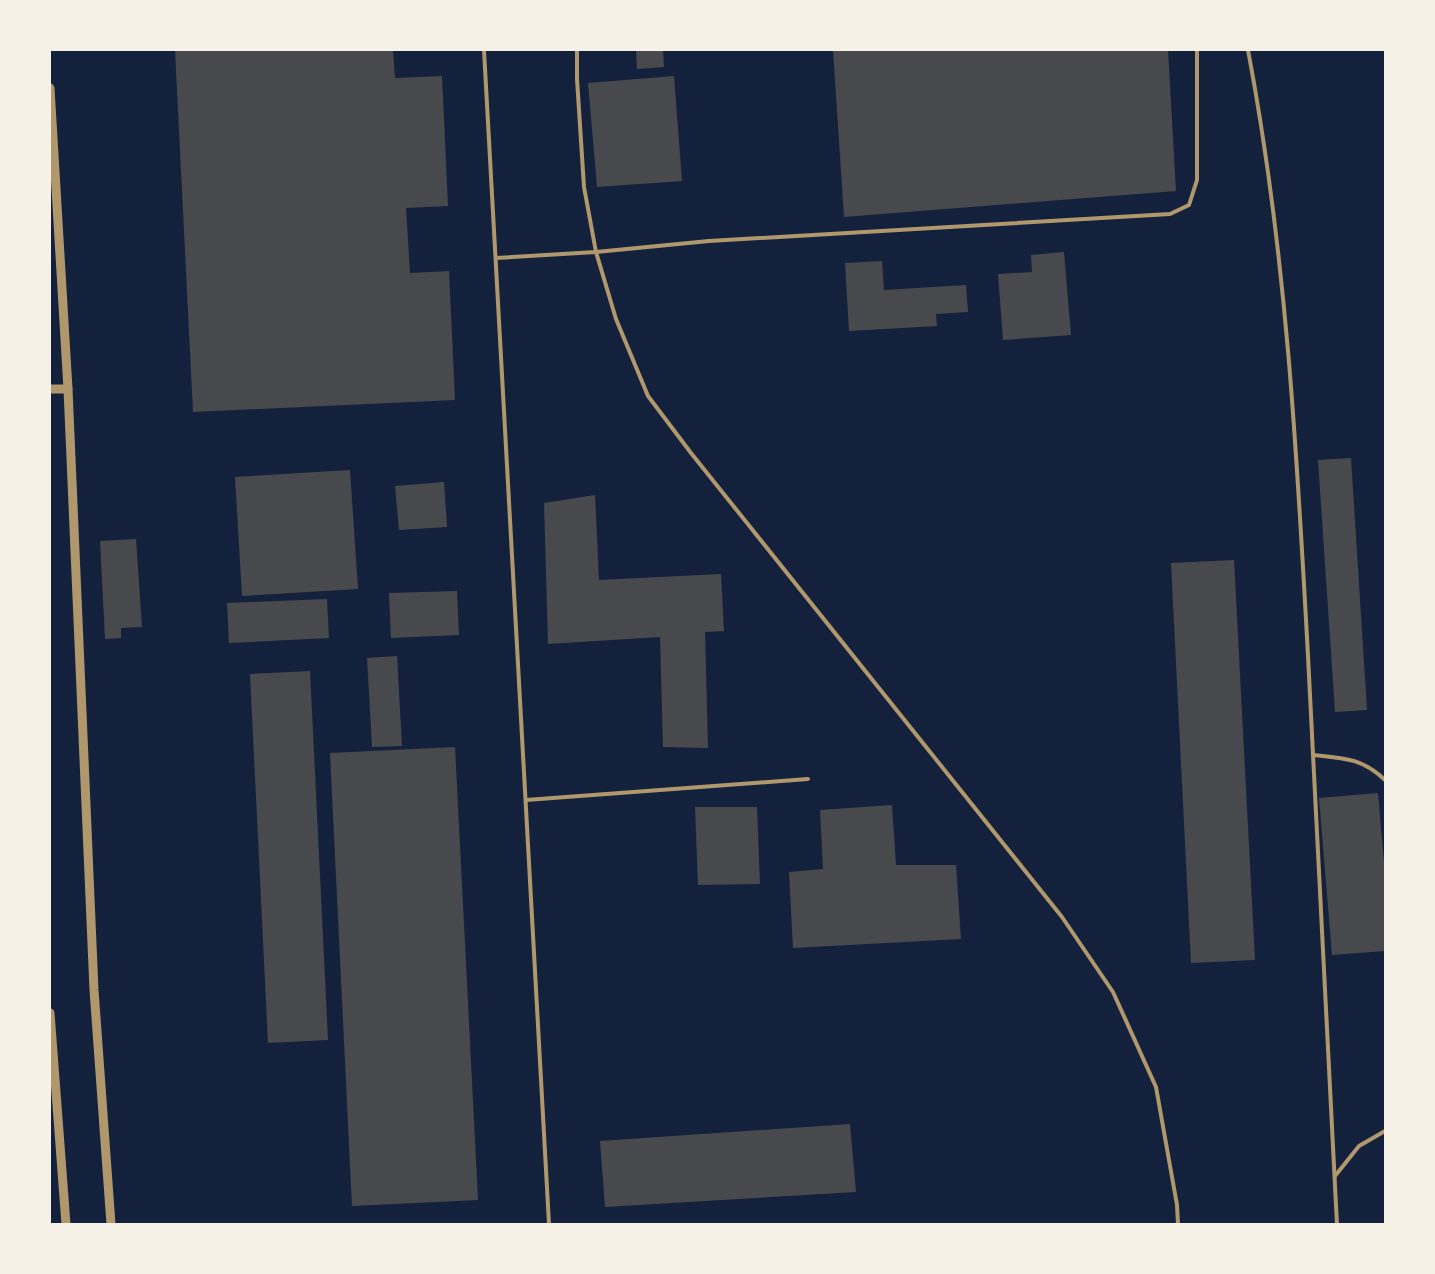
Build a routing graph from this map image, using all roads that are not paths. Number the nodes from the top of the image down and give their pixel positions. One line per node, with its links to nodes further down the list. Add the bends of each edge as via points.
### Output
1 (484, 50): 7 (lane)
2 (577, 50): 6 (lane, via 584,187)
3 (1197, 50): 6 (lane, via 1197,180 1189,205 1170,214 709,241)
4 (1248, 50): 10 (lane, via 1262,125 1280,265 1298,462)
5 (50, 88): 9 (street)
6 (596, 252): 7 (lane); 20 (lane, via 616,319 648,396 1062,917 1113,992 1156,1087)
7 (496, 258): 13 (lane)
8 (50, 389): 9 (street)
9 (68, 389): 18 (street, via 94,990)
10 (1313, 755): 12 (lane, via 1345,758 1372,768); 16 (lane)
11 (808, 779): 13 (lane)
12 (1385, 780)
13 (526, 800): 19 (lane)
14 (50, 1013): 17 (street)
15 (1385, 1131): 16 (lane, via 1359,1146)
16 (1335, 1176): 21 (lane)
17 (66, 1224)
18 (111, 1224)
19 (549, 1224)
20 (1178, 1224)
21 (1337, 1224)

